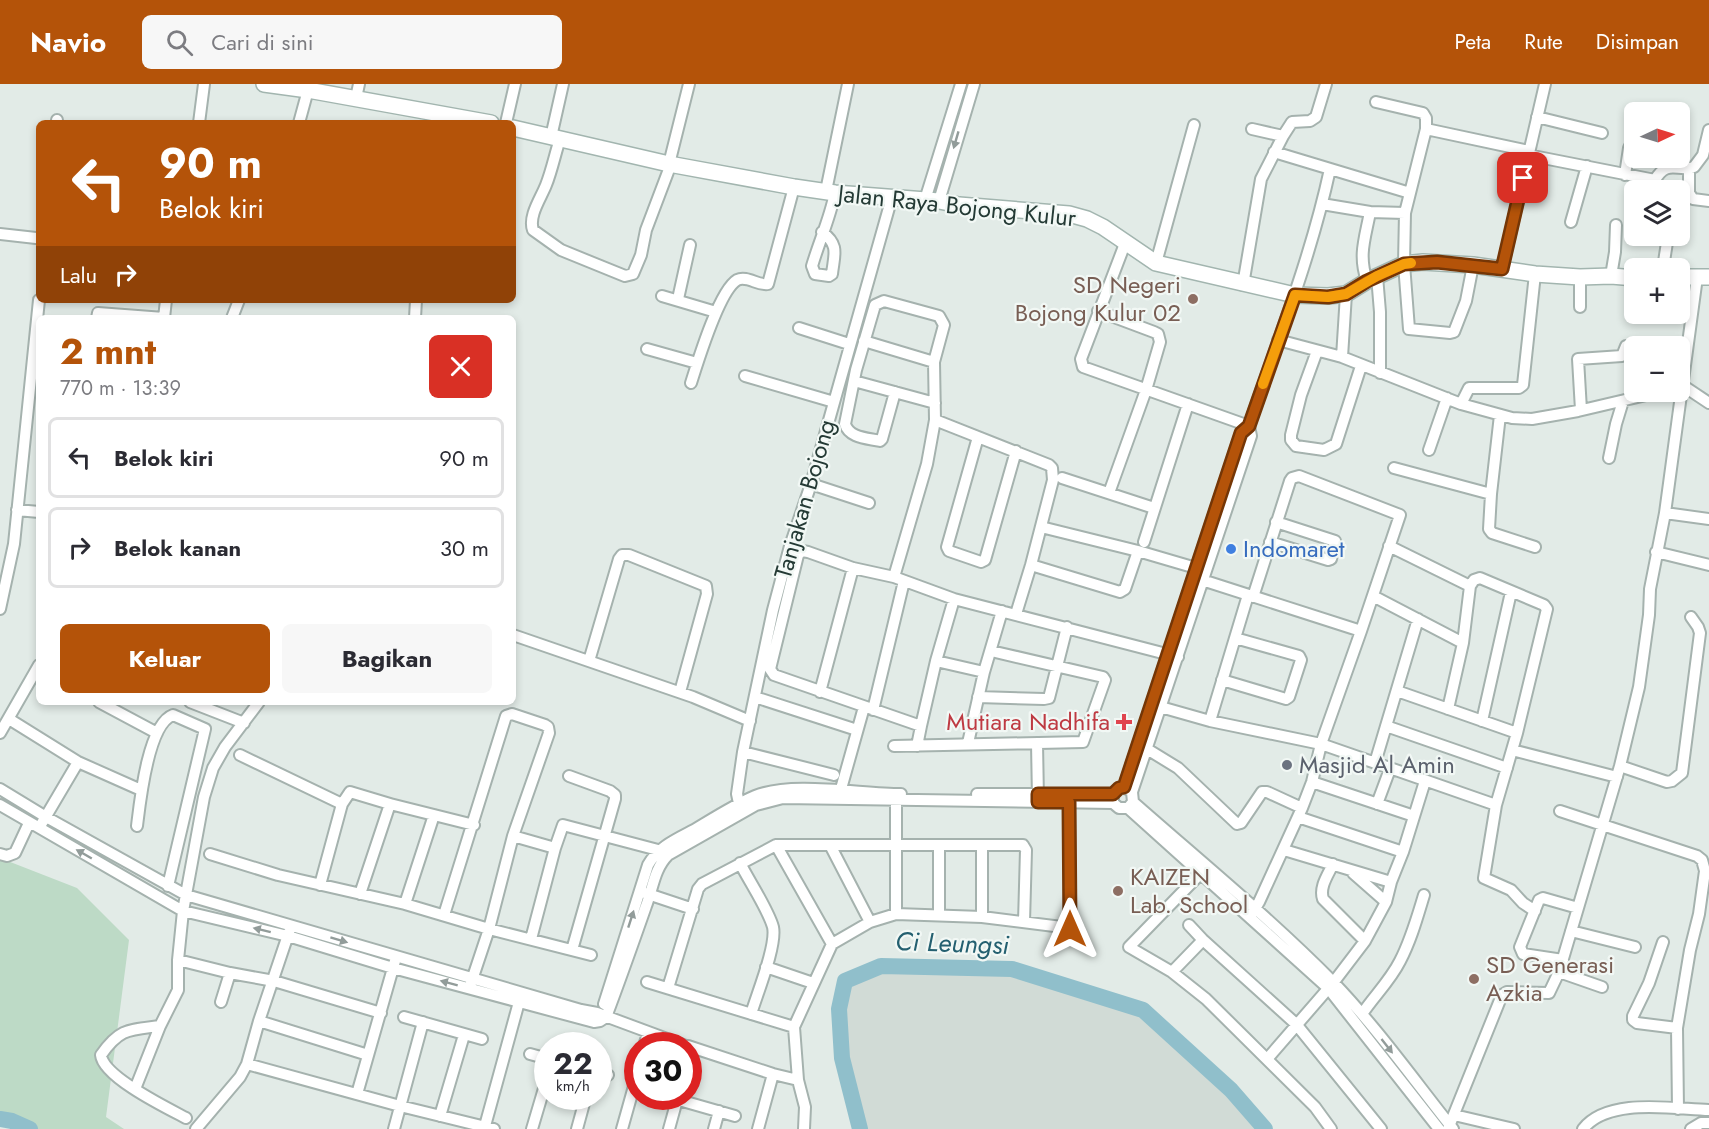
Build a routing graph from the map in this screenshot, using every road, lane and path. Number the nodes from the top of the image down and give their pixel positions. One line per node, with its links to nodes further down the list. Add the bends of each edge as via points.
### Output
1 (204, 84): 16 (street)
2 (264, 84): 3 (main road)
3 (270, 84): 12 (main road)
4 (515, 84): 19 (street)
5 (563, 84): 27 (street)
6 (689, 84): 30 (street)
7 (848, 84): 37 (street)
8 (961, 84): 40 (street)
9 (974, 84): 40 (street, one-way to 40)
10 (1326, 84): 26 (street, via 1316,117 1292,122)
11 (1545, 84): 15 (street)
12 (308, 90): 13 (main road); 17 (street)
13 (358, 91): 18 (main road)
14 (1376, 102): 23 (street, via 1423,113)
15 (1537, 117): 25 (street); 29 (street)
16 (199, 120)
17 (300, 120)
18 (477, 120)
19 (507, 120)
20 (1194, 125): 52 (street)
21 (516, 129): 27 (main road, Jalan Raya Bojong Kulur)
22 (1252, 129): 26 (street)
23 (1426, 129): 29 (street); 38 (street)
24 (1709, 130): 34 (street, via 1703,155)
25 (1602, 133)
26 (1283, 136): 28 (street)
27 (555, 138): 30 (main road, Jalan Raya Bojong Kulur); 30 (street, via 546,185 531,225 533,230 561,250 625,276 633,274 641,255)
28 (1274, 152): 33 (street); 63 (street, via 1261,179)
29 (1529, 153): 31 (street); 55 (street)
30 (670, 164): 36 (main road, Jalan Raya Bojong Kulur)
31 (1587, 166): 35 (street); 45 (street)
32 (1626, 168): 35 (street)
33 (1330, 169): 38 (street); 42 (street)
34 (1689, 169): 35 (street, via 1667,168 1655,180); 41 (street, via 1689,193 1693,199)
35 (1625, 175)
36 (794, 187): 37 (main road, Jalan Raya Bojong Kulur); 70 (street, via 768,284 738,280)
37 (830, 192): 39 (main road, Jalan Raya Bojong Kulur); 47 (street)
38 (1410, 193): 44 (street)
39 (892, 197): 40 (main road, Jalan Raya Bojong Kulur); 76 (street, Tanjakan Bojong)
40 (932, 200): 50 (main road, Jalan Raya Bojong Kulur, via 1069,214 1087,219)
41 (1709, 201)
42 (1322, 204): 43 (street); 65 (street)
43 (1370, 212): 44 (street); 62 (street, via 1362,255)
44 (1405, 213): 53 (street)
45 (1571, 222)
46 (1616, 225): 58 (street)
47 (822, 232)
48 (0, 234): 49 (street)
49 (36, 238)
50 (1126, 241): 52 (main road, Jalan Raya Bojong Kulur); 69 (street)
51 (690, 245): 67 (street)
52 (1156, 263): 63 (main road, Jalan Raya Bojong Kulur)
53 (1404, 264): 54 (main road, Jalan Raya Bojong Kulur); 54 (street, via 1408,328 1450,333 1454,332 1466,300); 62 (main road, Jalan Raya Bojong Kulur)
54 (1473, 265): 55 (main road, Jalan Raya Bojong Kulur)
55 (1502, 269): 56 (main road, Jalan Raya Bojong Kulur)
56 (1535, 274): 61 (main road, Jalan Raya Bojong Kulur); 101 (street, via 1523,385 1469,388)
57 (1706, 274): 59 (main road); 77 (street)
58 (1611, 276): 60 (main road, Jalan Raya Bojong Kulur); 61 (main road, Jalan Raya Bojong Kulur)
59 (1690, 276)
60 (1624, 277)
61 (1580, 278): 68 (street)
62 (1372, 279): 64 (main road, Jalan Raya Bojong Kulur); 87 (street, via 1380,312)
63 (1243, 285): 65 (main road, Jalan Raya Bojong Kulur)
64 (1346, 294): 65 (main road, Jalan Raya Bojong Kulur); 82 (street)
65 (1295, 295): 74 (street)
66 (662, 296): 67 (street)
67 (678, 299): 70 (street)
68 (1580, 307)
69 (1098, 311): 91 (street, via 1158,334 1160,342); 91 (street, via 1081,358 1083,367)
70 (716, 312): 84 (street)
71 (98, 315): 72 (street)
72 (131, 315)
73 (799, 328): 76 (street)
74 (1278, 340): 80 (street); 105 (street)
75 (864, 341): 83 (street); 83 (street, via 879,302 939,316 944,330); 89 (street)
76 (849, 344): 96 (street, Tanjakan Bojong)
77 (1690, 346)
78 (647, 349): 84 (street)
79 (36, 350): 85 (street)
80 (1317, 351): 82 (street); 86 (street, via 1291,435 1296,446 1324,450 1336,444)
81 (1624, 351): 102 (street, via 1622,356 1578,359)
82 (1342, 357): 86 (street)
83 (934, 362): 98 (street)
84 (697, 363): 90 (street)
85 (35, 366): 117 (street)
86 (1361, 366): 87 (street)
87 (1380, 373): 94 (street)
88 (745, 376): 96 (street)
89 (854, 381): 93 (street); 93 (street, via 845,424 851,434 880,441)
90 (691, 382)
91 (1146, 390): 100 (street); 113 (street)
92 (1690, 391): 99 (street)
93 (895, 392): 98 (street)
94 (1447, 398): 101 (street); 107 (street)
95 (1623, 401): 102 (street); 109 (street)
96 (834, 402): 112 (street, Tanjakan Bojong)
97 (1679, 402): 119 (street)
98 (935, 403): 104 (street)
99 (1709, 403)
100 (1188, 404): 105 (street); 116 (street)
101 (1461, 404): 103 (street)
102 (1581, 411): 103 (street, via 1532,419)
103 (1500, 415): 114 (street)
104 (935, 420): 106 (street); 132 (street)
105 (1249, 426): 131 (street, via 1241,433); 133 (street, via 1251,436)
106 (978, 437): 108 (street); 108 (street, via 949,551 985,560)
107 (1429, 450)
108 (1016, 451): 122 (street, via 1049,465 1054,472)
109 (1609, 458)
110 (1394, 468): 114 (street)
111 (1062, 478): 113 (street)
112 (811, 484): 115 (street); 169 (street, Tanjakan Bojong, via 773,610)
113 (1108, 493): 116 (street)
114 (1491, 494): 126 (street, via 1492,533)
115 (869, 503)
116 (1154, 508): 124 (street)
117 (17, 510): 118 (street); 139 (street)
118 (36, 512)
119 (1665, 513): 120 (street); 127 (street)
120 (1709, 519)
121 (1276, 522): 123 (street); 123 (street, via 1335,541 1331,559); 125 (street, via 1290,481 1299,476 1399,514)
122 (1041, 527): 124 (street); 128 (street)
123 (1270, 542): 136 (street)
124 (1141, 546): 128 (street, via 1125,589 1120,592); 131 (street)
125 (1389, 546): 134 (street); 137 (street)
126 (1535, 547)
127 (1656, 552): 129 (street); 190 (street, via 1639,687)
128 (1031, 565): 141 (street)
129 (1709, 565)
130 (853, 568): 132 (street); 159 (street); 159 (street, via 808,552 798,555 770,669 774,675)
131 (1194, 572): 133 (street); 150 (street)
132 (899, 579): 138 (street); 166 (street)
133 (1204, 581): 136 (street); 150 (street)
134 (1470, 585): 135 (street, via 1480,578); 148 (street)
135 (1511, 592): 171 (street); 177 (street, via 1544,605 1547,611)
136 (1250, 596): 145 (street); 147 (street)
137 (1373, 596): 143 (street); 145 (street)
138 (954, 599): 140 (street); 152 (street)
139 (0, 609)
140 (1002, 611): 141 (street); 149 (street)
141 (1016, 614): 144 (street)
142 (1691, 617): 190 (street, via 1700,633 1682,773 1667,782)
143 (1418, 619): 148 (street); 157 (street)
144 (1067, 627): 150 (street); 153 (street)
145 (1361, 631): 181 (street)
146 (516, 636): 151 (street)
147 (1235, 638): 156 (street); 156 (street, via 1299,656 1301,660 1287,699)
148 (1463, 643): 167 (street)
149 (991, 651): 153 (street); 154 (street)
150 (1174, 656): 165 (street)
151 (589, 661): 158 (street); 158 (street, via 619,559 629,555 706,586)
152 (936, 661): 154 (street); 173 (street)
153 (1057, 666): 160 (street, via 1047,699); 180 (street, via 1105,680 1083,742)
154 (984, 672): 160 (street)
155 (36, 673): 168 (street)
156 (1222, 680): 170 (street)
157 (1396, 691): 167 (street); 174 (street)
158 (680, 692): 169 (street)
159 (820, 692): 166 (street)
160 (978, 697): 179 (street)
161 (758, 698): 175 (street)
162 (105, 705): 176 (street)
163 (198, 705): 172 (street)
164 (257, 705): 172 (street)
165 (1157, 706): 170 (street); 184 (street); 202 (street)
166 (868, 709): 173 (street); 175 (street)
167 (1448, 709): 171 (street)
168 (9, 719): 178 (street); 188 (street)
169 (750, 721): 186 (street, Tanjakan Bojong)
170 (1210, 721): 181 (street)
171 (1482, 721): 177 (street)
172 (244, 723): 243 (street, via 213,768)
173 (921, 726): 183 (street)
174 (1386, 726): 189 (street); 191 (street)
175 (857, 730): 200 (street)
176 (157, 733): 199 (street); 240 (street, via 173,715 205,729)
177 (1517, 733): 185 (street)
178 (0, 734)
179 (968, 743): 180 (street); 183 (street)
180 (1037, 743): 203 (street)
181 (1321, 744): 189 (street); 197 (street)
182 (894, 746): 183 (street)
183 (917, 746)
184 (1147, 749): 202 (street); 213 (street, via 1178,768 1237,824 1262,792)
185 (1512, 750): 191 (street); 195 (street)
186 (743, 752): 193 (street); 211 (street, Tanjakan Bojong, via 736,794)
187 (240, 755): 206 (street)
188 (78, 762): 199 (street); 216 (street)
189 (1375, 763): 192 (street)
190 (1620, 766): 195 (street)
191 (1507, 768): 209 (street)
192 (1390, 769): 196 (street); 208 (street)
193 (834, 775)
194 (569, 776): 222 (street, via 615,795)
195 (1617, 777): 220 (street)
196 (1425, 781): 209 (street); 215 (street)
197 (1312, 782): 208 (street); 213 (street)
198 (0, 789): 216 (street)
199 (141, 790): 219 (street)
200 (840, 796): 201 (street); 211 (street, via 783,798)
201 (896, 797): 203 (street); 223 (street)
202 (1129, 797): 204 (street, via 1119,788); 204 (street, via 1119,808); 237 (street); 251 (street)
203 (1038, 798): 204 (street); 205 (street)
204 (1113, 798): 205 (street)
205 (1069, 802): 257 (street, via 1074,929)
206 (342, 804): 207 (street, via 350,792); 239 (street)
207 (390, 804): 214 (street); 242 (street)
208 (1377, 804): 215 (street)
209 (1496, 805): 250 (street, via 1484,878 1511,890)
210 (0, 806): 217 (street)
211 (740, 809): 229 (street); 241 (street, via 668,855)
212 (1560, 811): 220 (street)
213 (1300, 813): 230 (street); 231 (street)
214 (434, 815): 218 (street); 246 (street)
215 (1414, 816): 231 (street)
216 (46, 817): 217 (street); 240 (street)
217 (34, 825): 232 (street, via 15,853); 249 (street, one-way to 217)
218 (474, 825): 221 (street, via 505,719 512,714 545,725 549,730); 253 (street)
219 (137, 826)
220 (1602, 826): 247 (street); 296 (street, via 1702,860 1705,871 1699,914)
221 (513, 836): 228 (street); 259 (street)
222 (606, 836): 228 (street, via 565,825); 229 (street); 268 (street)
223 (896, 844): 225 (street); 226 (street); 252 (street)
224 (776, 845): 225 (street); 234 (street); 266 (street)
225 (830, 845): 256 (street)
226 (939, 845): 227 (street); 254 (street)
227 (982, 846): 255 (street); 257 (street, via 1025,848)
228 (555, 848): 262 (street)
229 (658, 850): 241 (street, via 648,865)
230 (1284, 850): 235 (street); 251 (street)
231 (1403, 852): 238 (street)
232 (0, 854)
233 (210, 854): 239 (street)
234 (740, 864): 248 (street, via 702,884); 273 (street, via 772,926)
235 (1333, 864): 236 (street); 264 (street, via 1321,895)
236 (1350, 870): 238 (street); 245 (street)
237 (1202, 873): 251 (street); 274 (street, via 1130,947)
238 (1391, 882): 245 (street)
239 (320, 885): 242 (street)
240 (168, 886): 243 (street)
241 (645, 893): 248 (street); 289 (street)
242 (360, 894): 246 (street)
243 (186, 895): 249 (street); 260 (street)
244 (1424, 895): 288 (street, via 1400,962)
245 (1386, 902): 264 (street)
246 (405, 904): 253 (street)
247 (1578, 908): 250 (street, via 1544,898); 261 (street)
248 (693, 909): 283 (street)
249 (183, 911): 260 (street, one-way to 249); 270 (street)
250 (1535, 911): 271 (street, via 1521,952)
251 (1253, 913): 281 (street)
252 (896, 914): 254 (street); 256 (street)
253 (444, 915): 259 (street)
254 (939, 915): 255 (street)
255 (982, 918): 257 (street)
256 (870, 922): 266 (street)
257 (1024, 922)
258 (1189, 925): 263 (street)
259 (489, 929): 262 (street); 280 (street)
260 (289, 930): 272 (street); 277 (street)
261 (1571, 931): 267 (street); 271 (street)
262 (531, 939): 268 (street)
263 (1203, 940): 274 (street); 293 (street)
264 (1365, 941): 281 (street)
265 (1663, 942): 296 (street, via 1633,1020)
266 (832, 944): 279 (street)
267 (1635, 948)
268 (572, 950): 269 (street)
269 (591, 955)
270 (178, 960): 276 (street); 294 (street, via 178,990)
271 (1563, 960): 275 (street)
272 (395, 963): 280 (street); 286 (street)
273 (766, 967): 279 (street); 287 (street)
274 (1172, 972): 304 (street)
275 (1559, 972): 282 (street); 323 (street, via 1549,993 1502,995)
276 (230, 973): 277 (street); 284 (street)
277 (274, 981): 286 (street); 291 (street)
278 (647, 982): 283 (street)
279 (813, 983): 295 (street)
280 (471, 984): 285 (street); 289 (street)
281 (1331, 986): 288 (street); 293 (street); 323 (street)
282 (1602, 987)
283 (668, 988): 287 (street)
284 (221, 1002)
285 (519, 1002): 289 (street, via 594,1022 600,1021); 324 (street)
286 (381, 1013): 302 (street)
287 (751, 1014): 295 (street)
288 (1362, 1014): 323 (street, one-way to 323)
289 (602, 1015): 297 (street)
290 (404, 1017): 292 (street)
291 (259, 1021): 302 (street); 305 (street)
292 (423, 1023): 298 (street); 310 (street)
293 (1296, 1024): 304 (street); 335 (street)
294 (160, 1026): 308 (street); 308 (street, via 123,1031 100,1055 103,1065)
295 (794, 1027): 307 (street)
296 (1677, 1028): 312 (street)
297 (645, 1032)
298 (464, 1035): 299 (street); 319 (street)
299 (483, 1040)
300 (702, 1051): 306 (street)
301 (530, 1054): 303 (street)
302 (368, 1055): 309 (street)
303 (534, 1055)
304 (1268, 1058): 334 (street)
305 (248, 1064): 309 (street); 325 (street)
306 (773, 1074): 307 (street); 332 (street)
307 (798, 1080): 333 (street, via 805,1107)
308 (135, 1089): 321 (street)
309 (357, 1094): 310 (street)
310 (400, 1106): 319 (street); 326 (street)
311 (702, 1107): 318 (street)
312 (1678, 1109): 317 (street); 337 (street, via 1625,1108 1598,1115)
313 (538, 1110): 327 (street)
314 (582, 1110): 328 (street)
315 (627, 1110): 329 (street)
316 (674, 1110): 330 (street)
317 (1709, 1110)
318 (719, 1111): 320 (street); 331 (street)
319 (440, 1116): 324 (street)
320 (735, 1116)
321 (186, 1118)
322 (1709, 1123): 338 (street, via 1701,1122)
323 (1448, 1125): 336 (street)
324 (490, 1128)
325 (196, 1129)
326 (394, 1129)
327 (532, 1129)
328 (577, 1129)
329 (622, 1129)
330 (669, 1129)
331 (714, 1129)
332 (758, 1129)
333 (804, 1129)
334 (1331, 1129)
335 (1381, 1129)
336 (1514, 1129)
337 (1583, 1129)
338 (1691, 1129)

